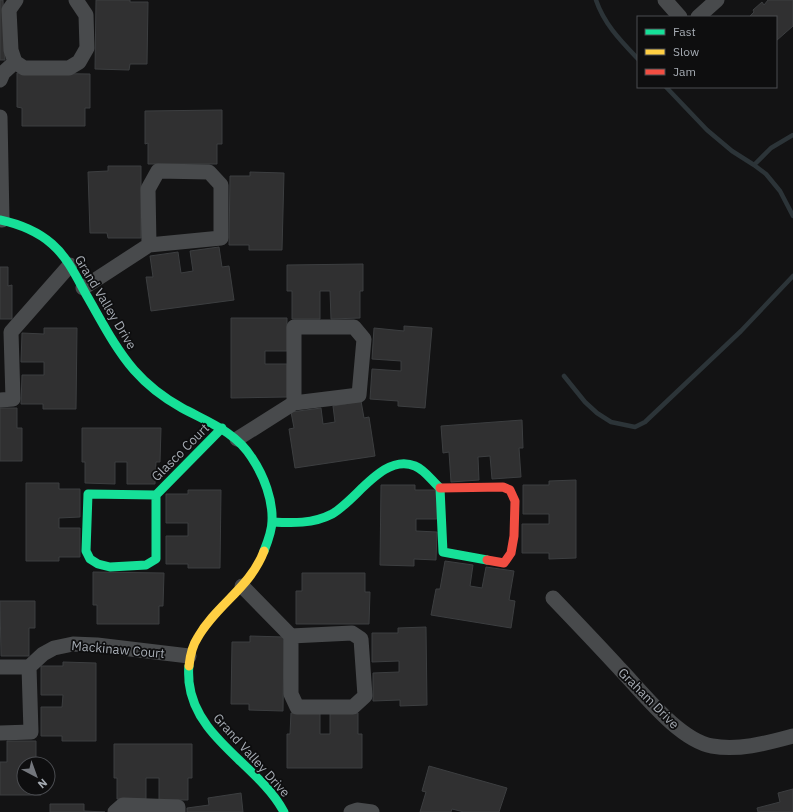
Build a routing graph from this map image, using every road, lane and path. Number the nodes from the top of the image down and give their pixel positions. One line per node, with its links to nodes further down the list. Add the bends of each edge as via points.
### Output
1 (16, 0): 7 (street, via 9,10 11,50)
2 (76, 0): 7 (street, via 86,15 87,48 79,62 69,68 24,68)
3 (665, 0): 5 (street)
4 (717, 0): 6 (street)
5 (679, 16)
6 (699, 16)
7 (15, 62): 8 (street, via 3,73)
8 (0, 80)
9 (0, 117): 10 (street)
10 (1, 220): 12 (street, Grand Valley Drive, via 37,233 59,250)
11 (149, 245): 11 (street, via 221,238 221,185 209,172 158,171 148,189); 13 (street)
12 (70, 265): 13 (street, Grand Valley Drive); 14 (street)
13 (83, 288): 17 (street, Grand Valley Drive, via 105,328 137,373 160,393)
14 (6, 332): 15 (street, via 13,399)
15 (0, 400)
16 (294, 403): 16 (street, via 359,395 364,339 354,327 294,327); 18 (street)
17 (222, 428): 18 (street, Grand Valley Drive); 20 (street, Glasco Court)
18 (237, 439): 21 (street, Grand Valley Drive, via 261,474 267,489)
19 (440, 488): 19 (street, via 443,552 504,563 511,553 514,536 515,502 510,490 503,487); 21 (street, via 414,465 394,464 382,470 344,505 319,520 303,523)
20 (156, 495): 20 (street, Glasco Court, via 88,494 86,551 90,559 110,567 146,564 156,558)
21 (272, 522): 22 (street, Grand Valley Drive, via 262,558)
22 (242, 586): 24 (street); 25 (street, Grand Valley Drive, via 205,624)
23 (553, 598): 29 (street, Graham Drive, via 667,718 696,741 711,746 736,747 758,745)
24 (291, 636): 24 (street, via 291,694 296,707 353,707 365,696 361,639 352,633)
25 (189, 656): 27 (street, Mackinaw Court, via 73,644 54,648); 32 (street, Grand Valley Drive, via 188,676 192,701 198,713 208,728 268,789)
26 (0, 667): 27 (street)
27 (29, 667): 28 (street, via 31,732)
28 (0, 733)
29 (793, 736)
30 (115, 812): 31 (street, via 123,805 178,807)
31 (178, 812)
32 (284, 812)
33 (352, 812): 34 (street)
34 (372, 812)

